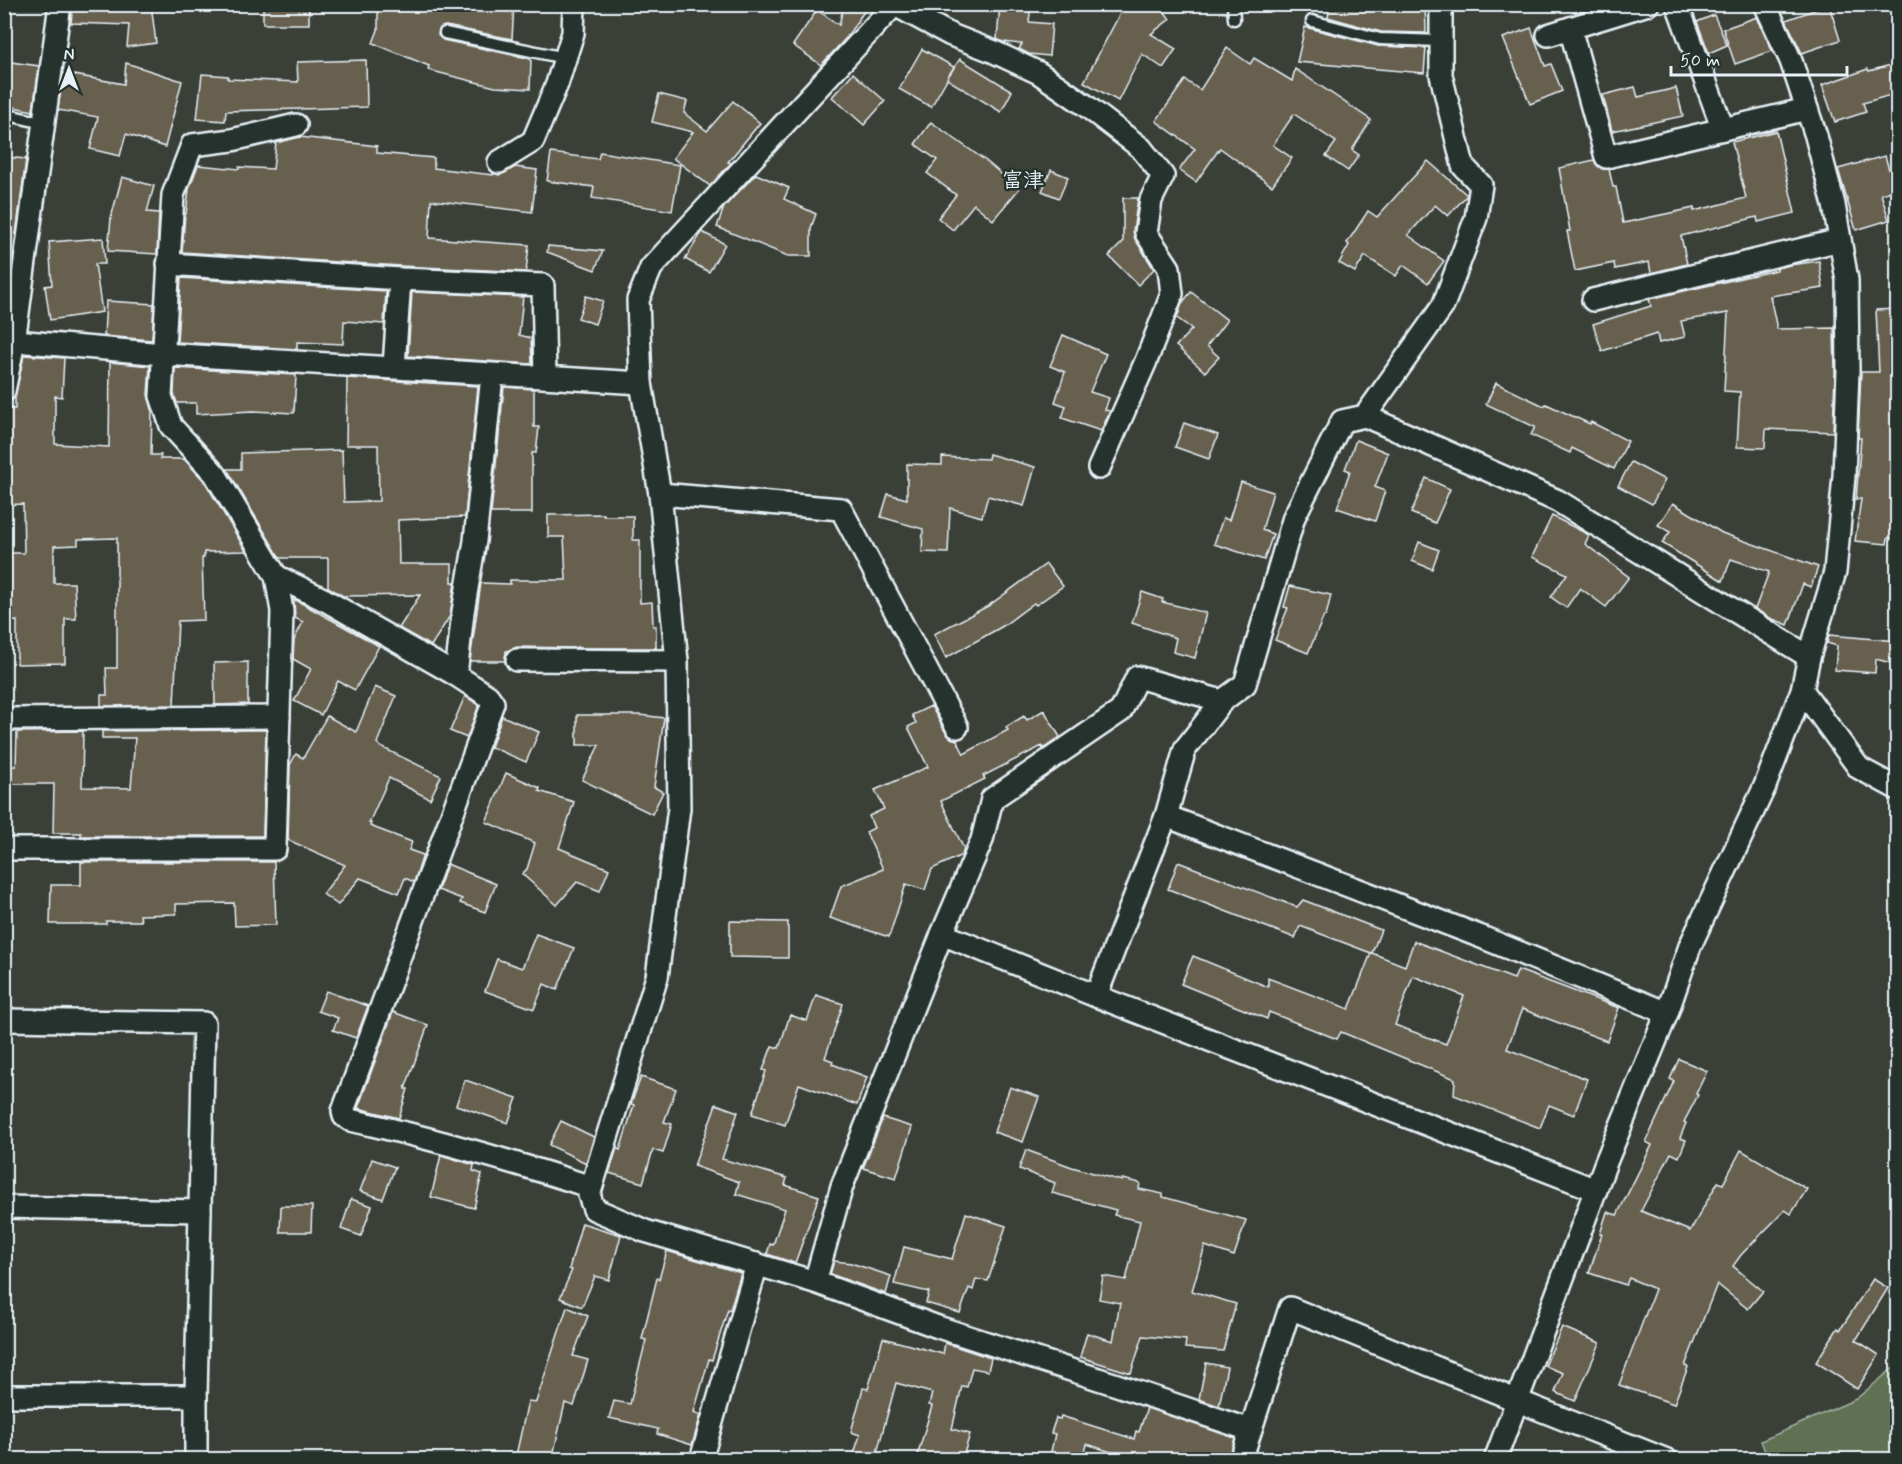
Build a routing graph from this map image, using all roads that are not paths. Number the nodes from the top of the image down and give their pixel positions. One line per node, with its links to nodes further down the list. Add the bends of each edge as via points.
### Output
1 (60, 4): 18 (street)
2 (574, 4): 15 (street, via 573,33)
3 (1233, 4): 9 (lane)
4 (1441, 4): 14 (street)
5 (1648, 4): 11 (street)
6 (1677, 4): 20 (street)
7 (1765, 4): 16 (street)
8 (895, 5): 31 (street, via 651,268 638,300); 34 (street, via 951,35 1039,73 1141,148 1163,176 1151,200 1146,233 1169,268 1172,294)
9 (1233, 19)
10 (1312, 21): 14 (lane, via 1380,39)
11 (1570, 28): 13 (street); 20 (street, via 1606,157)
12 (445, 33): 15 (lane)
13 (1548, 34)
14 (1441, 41): 33 (street, via 1441,75 1463,166 1481,185 1476,218 1443,306)
15 (565, 58): 21 (street, via 533,141)
16 (1807, 109): 20 (street); 22 (street)
17 (4, 114): 18 (lane)
18 (43, 123): 26 (street)
19 (296, 125): 23 (street, via 192,145 173,195)
20 (1723, 129)
21 (499, 162)
22 (1840, 240): 25 (street); 37 (street, via 1847,280 1844,476 1835,572)
23 (168, 264): 24 (street); 27 (street)
24 (400, 279): 28 (street); 30 (street, via 543,285)
25 (1593, 300)
26 (9, 341): 27 (street); 32 (street)
27 (163, 354): 28 (street); 36 (street, via 160,396 171,426 215,474)
28 (394, 367): 29 (street)
29 (492, 375): 30 (street); 40 (street)
30 (544, 377): 31 (street)
31 (641, 383): 35 (street)
32 (4, 392)
33 (1365, 416): 37 (street, via 1558,501); 42 (street, via 1342,421 1294,517 1245,684)
34 (1099, 468)
35 (660, 494): 39 (street); 45 (street, via 841,509)
36 (276, 576): 40 (street, via 326,600); 43 (street, via 282,610)
37 (1809, 657): 41 (street)
38 (516, 660): 39 (street)
39 (677, 661): 53 (street, via 679,808 657,977)
40 (456, 675): 53 (street, via 489,696 493,703 344,1116 491,1155)
41 (1802, 690): 46 (street, via 1859,768); 51 (street, via 1765,786 1690,946)
42 (1222, 701): 47 (street, via 1185,749); 49 (street, via 1137,676 1121,711 992,799 982,840)
43 (279, 717): 44 (street); 48 (street, via 276,849)
44 (4, 719)
45 (957, 727)
46 (1898, 789)
47 (1166, 816): 50 (street); 51 (street, via 1479,936)
48 (4, 849)
49 (942, 934): 50 (street); 58 (street, via 842,1186)
50 (1096, 996): 54 (street)
51 (1666, 1013): 54 (street)
52 (4, 1020): 56 (street, via 204,1023)
53 (591, 1187): 57 (street, via 589,1195 594,1209 645,1231)
54 (1596, 1190): 61 (street)
55 (4, 1207): 56 (street)
56 (200, 1211): 60 (street)
57 (757, 1264): 58 (street); 64 (street)
58 (815, 1282): 62 (street)
59 (4, 1396): 60 (street)
60 (196, 1396): 63 (street)
61 (1518, 1401): 62 (street, via 1290,1308); 66 (street); 67 (street)
62 (1250, 1430): 65 (street)
63 (196, 1460)
64 (701, 1460)
65 (1241, 1460)
66 (1495, 1460)
67 (1667, 1460)

